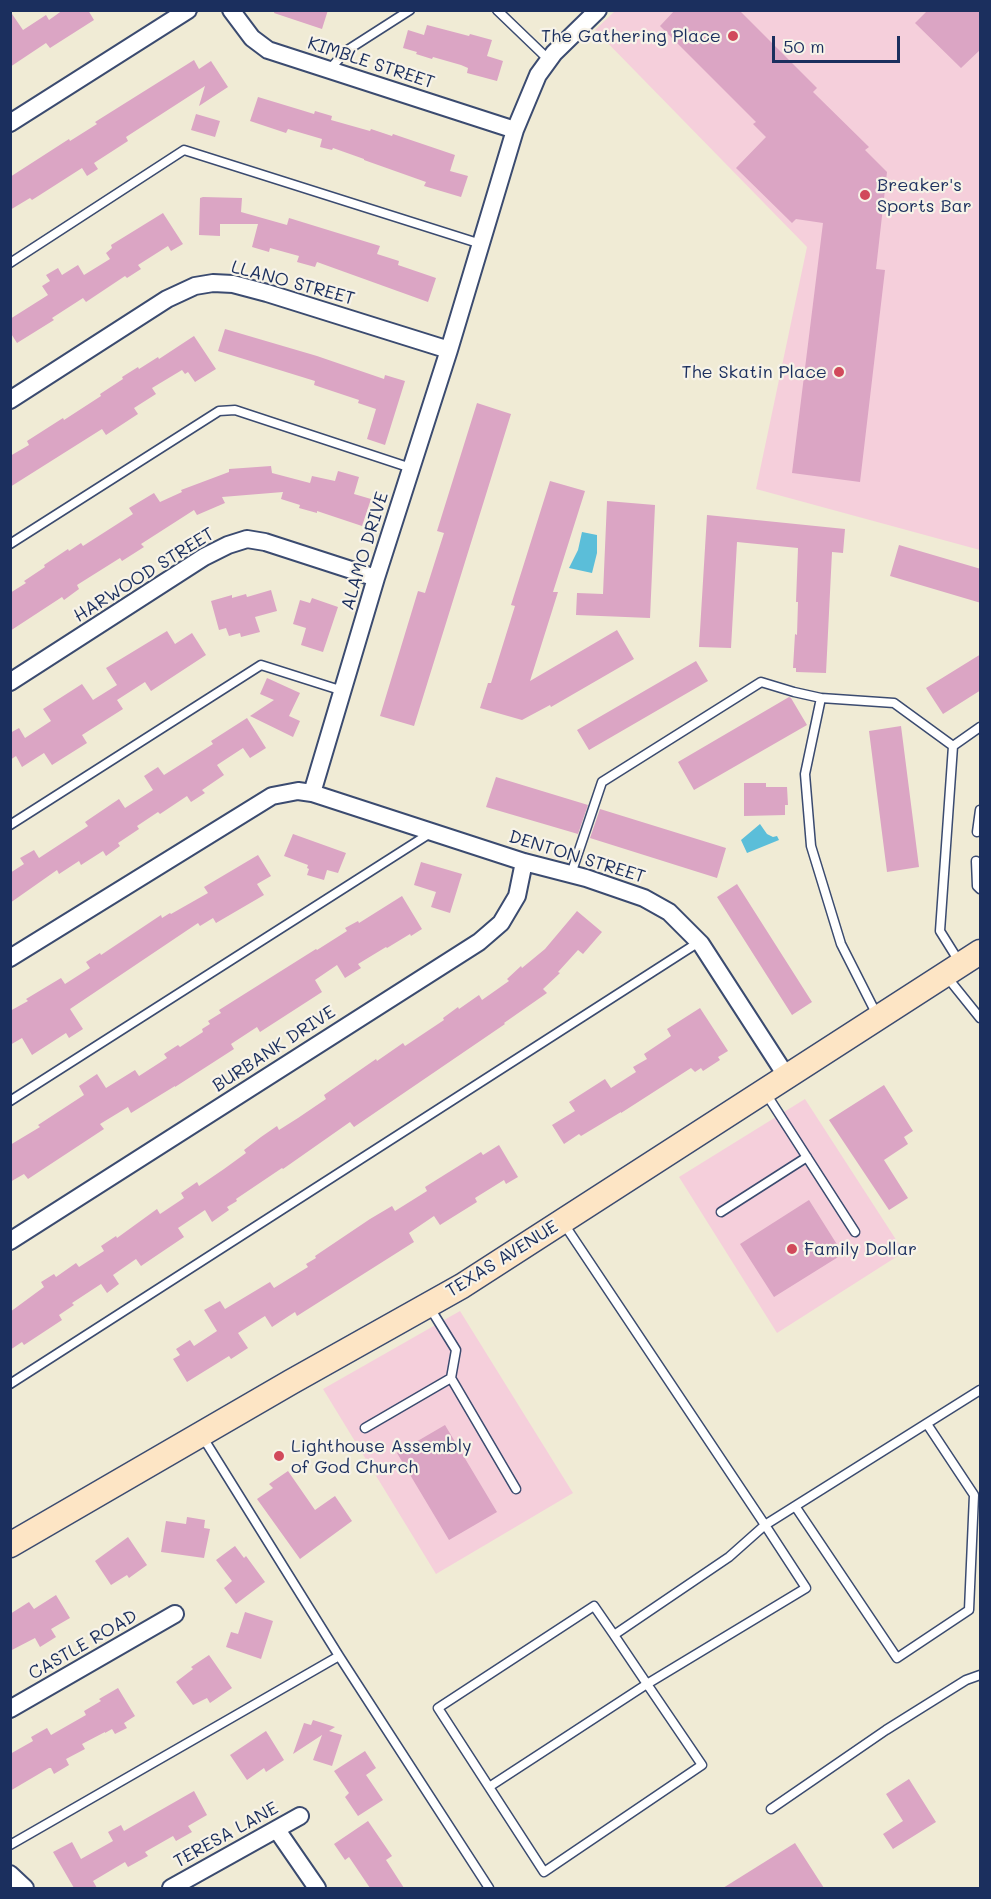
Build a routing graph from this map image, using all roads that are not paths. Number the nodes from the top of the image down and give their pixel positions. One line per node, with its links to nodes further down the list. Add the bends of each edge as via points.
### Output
1 (188, 10): 8 (street)
2 (231, 10): 7 (street, KIMBLE STREET, via 252,38 268,50)
3 (410, 10): 7 (lane, via 346,51)
4 (496, 10): 6 (lane)
5 (598, 10): 6 (street, ALAMO DRIVE)
6 (549, 60): 9 (street, ALAMO DRIVE, via 538,75)
7 (329, 70): 9 (street, KIMBLE STREET)
8 (10, 123)
9 (515, 130): 10 (street, ALAMO DRIVE)
10 (481, 244): 11 (lane, via 184,150); 12 (street, ALAMO DRIVE)
11 (10, 262)
12 (449, 350): 13 (street, LLANO STREET, via 267,293 213,283 195,286 167,299); 14 (street, ALAMO DRIVE)
13 (10, 400)
14 (411, 468): 15 (lane, via 235,410 219,411); 16 (street, ALAMO DRIVE)
15 (10, 544)
16 (376, 578): 17 (street, HARWOOD STREET, via 248,539 204,557); 18 (street, ALAMO DRIVE)
17 (10, 682)
18 (343, 691): 22 (street, ALAMO DRIVE); 24 (lane, via 261,664)
19 (821, 698): 21 (lane, via 894,703); 29 (lane, via 761,682 602,782); 34 (lane, via 805,774 811,846 841,944)
20 (981, 727): 21 (lane)
21 (953, 746): 33 (lane, via 940,931)
22 (312, 793): 25 (street, DENTON STREET); 32 (street, via 298,791 272,796)
23 (981, 810): 26 (lane)
24 (10, 825)
25 (432, 832): 28 (street, DENTON STREET); 38 (lane)
26 (977, 832)
27 (976, 861): 30 (lane, via 977,886)
28 (524, 862): 29 (street, DENTON STREET); 43 (street, BURBANK DRIVE, via 517,896 501,923 479,942)
29 (571, 874): 31 (street, DENTON STREET, via 644,898 669,912)
30 (981, 889)
31 (699, 942): 36 (street, DENTON STREET); 46 (lane)
32 (10, 958)
33 (962, 964): 34 (street, TEXAS AVENUE); 35 (lane)
34 (879, 1017): 36 (street, TEXAS AVENUE)
35 (981, 1018)
36 (787, 1077): 37 (street, TEXAS AVENUE)
37 (765, 1092): 39 (lane); 41 (street, TEXAS AVENUE)
38 (10, 1101)
39 (807, 1157): 40 (lane); 42 (lane)
40 (721, 1212)
41 (562, 1222): 44 (street, TEXAS AVENUE); 53 (lane)
42 (855, 1232)
43 (10, 1240)
44 (428, 1305): 45 (lane, via 456,1350); 50 (street, TEXAS AVENUE)
45 (451, 1378): 49 (lane); 51 (lane)
46 (10, 1384)
47 (981, 1390): 48 (lane)
48 (927, 1424): 52 (lane); 52 (lane, via 974,1496 969,1610 897,1658)
49 (365, 1428)
50 (202, 1436): 54 (street, TEXAS AVENUE); 57 (lane)
51 (516, 1490)
52 (795, 1506): 53 (lane)
53 (765, 1526): 56 (lane, via 729,1557); 59 (lane, via 806,1588)
54 (10, 1545)
55 (176, 1614): 60 (street, CASTLE ROAD)
56 (614, 1635): 59 (lane); 61 (lane, via 594,1606 438,1708)
57 (339, 1656): 65 (lane); 70 (lane)
58 (981, 1676): 62 (lane, via 966,1680 886,1730)
59 (647, 1684): 61 (lane); 61 (lane, via 702,1765 544,1872)
60 (10, 1709)
61 (489, 1787)
62 (771, 1809)
63 (300, 1816): 64 (street, TERESA LANE)
64 (276, 1830): 68 (street, TERESA LANE); 69 (street)
65 (10, 1845)
66 (10, 1874): 67 (street)
67 (25, 1888)
68 (174, 1888)
69 (317, 1888)
70 (489, 1888)

